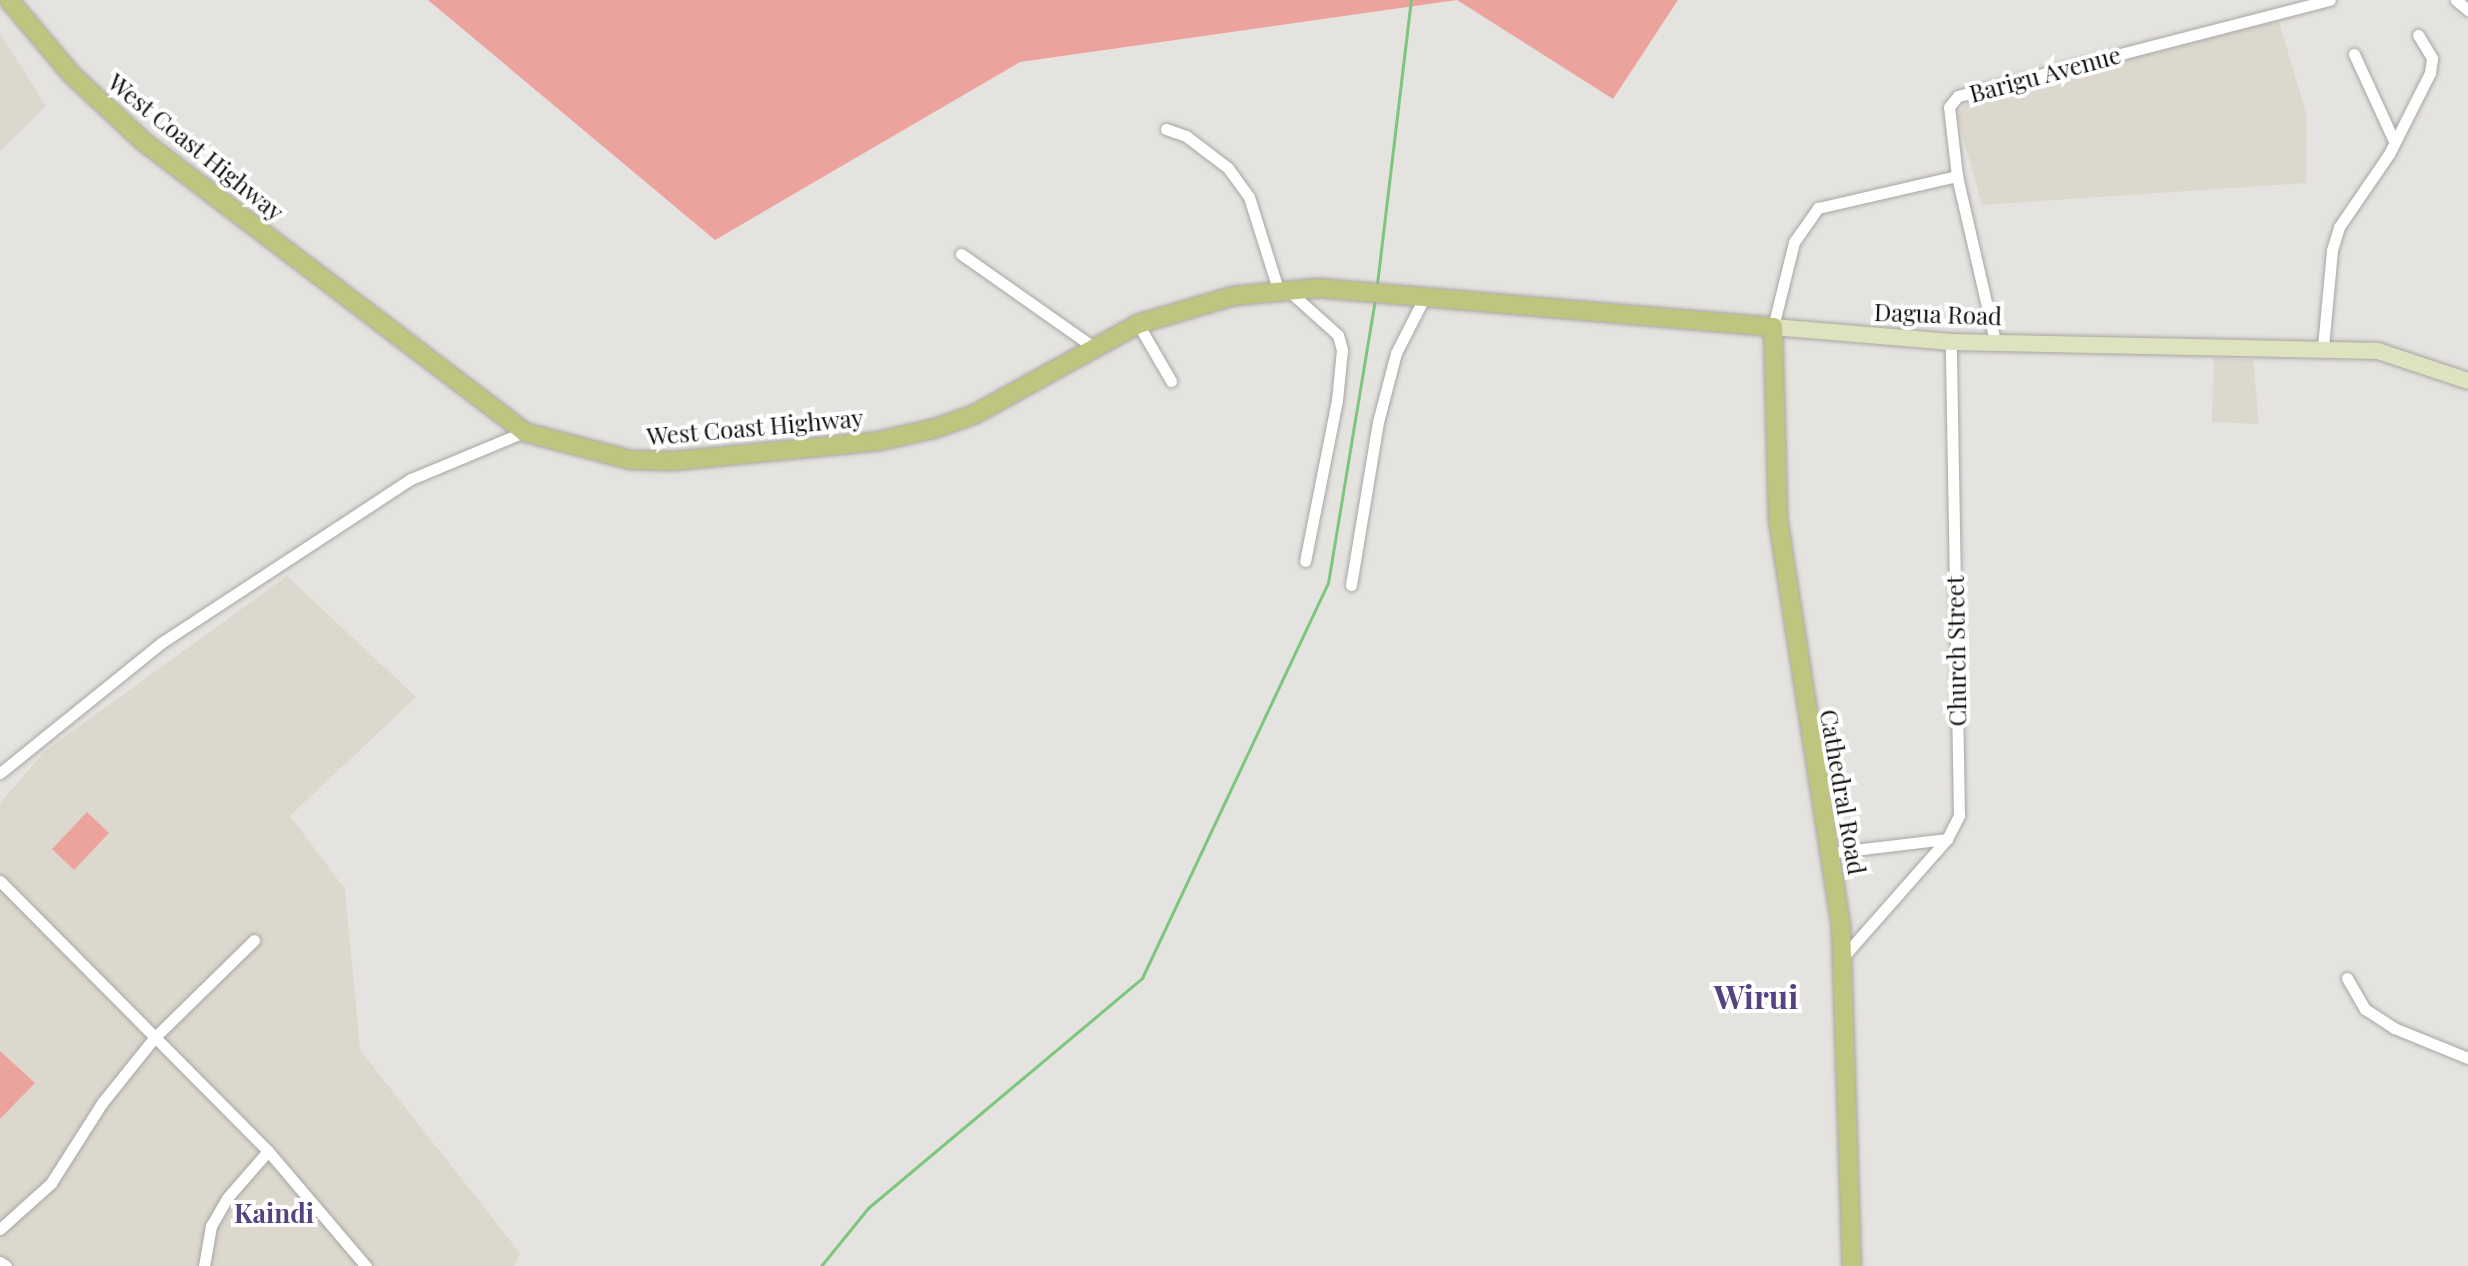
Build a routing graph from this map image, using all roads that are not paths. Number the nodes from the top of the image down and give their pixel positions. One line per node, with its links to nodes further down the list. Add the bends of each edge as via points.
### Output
1 (9, 0): 23 (main road, West Coast Highway, via 71,74 144,142)
2 (2330, 0): 4 (street, Barigu Avenue)
3 (2456, 0): 5 (street)
4 (2285, 5): 10 (street, Barigu Avenue, via 1958,96 1949,107)
5 (2468, 10)
6 (2418, 35): 9 (street, via 2432,58 2430,73)
7 (2354, 54): 9 (street)
8 (1166, 129): 12 (street, via 1186,136 1228,168 1249,197)
9 (2394, 141): 20 (street, via 2339,227)
10 (1957, 176): 16 (street, via 1818,208 1794,242); 17 (street, Barigu Avenue)
11 (961, 254): 19 (street)
12 (1283, 291): 13 (main road, West Coast Highway); 15 (main road, West Coast Highway, via 1233,296); 24 (street, via 1338,335 1342,350)
13 (1402, 295): 14 (main road, Dagua Road)
14 (1424, 298): 16 (main road, Dagua Road); 25 (street, via 1396,353 1378,422)
15 (1138, 324): 19 (main road, West Coast Highway); 21 (street)
16 (1773, 327): 18 (street, Dagua Road); 28 (main road, Cathedral Road, via 1778,519)
17 (1995, 341): 18 (street, Dagua Road); 20 (street, Dagua Road)
18 (1951, 342): 27 (street, Church Street, via 1959,815)
19 (1092, 346): 23 (main road, West Coast Highway, via 975,414 879,441 673,461 631,460)
20 (2323, 347): 22 (street, Dagua Road, via 2378,351)
21 (1171, 381)
22 (2468, 381)
23 (524, 432): 26 (street, via 411,479 161,643)
24 (1305, 561)
25 (1351, 585)
26 (0, 773)
27 (1947, 839): 28 (street); 31 (street)
28 (1829, 853): 31 (main road, Cathedral Road)
29 (0, 881): 33 (street)
30 (254, 940): 33 (street)
31 (1842, 957): 41 (main road, Cathedral Road)
32 (2347, 978): 34 (street, via 2374,1015)
33 (154, 1038): 35 (street); 36 (street, via 102,1103 51,1183)
34 (2468, 1058)
35 (268, 1151): 39 (street, via 227,1198 211,1226); 40 (street)
36 (0, 1229)
37 (0, 1262): 38 (street)
38 (6, 1266)
39 (204, 1266)
40 (366, 1266)
41 (1852, 1266)

